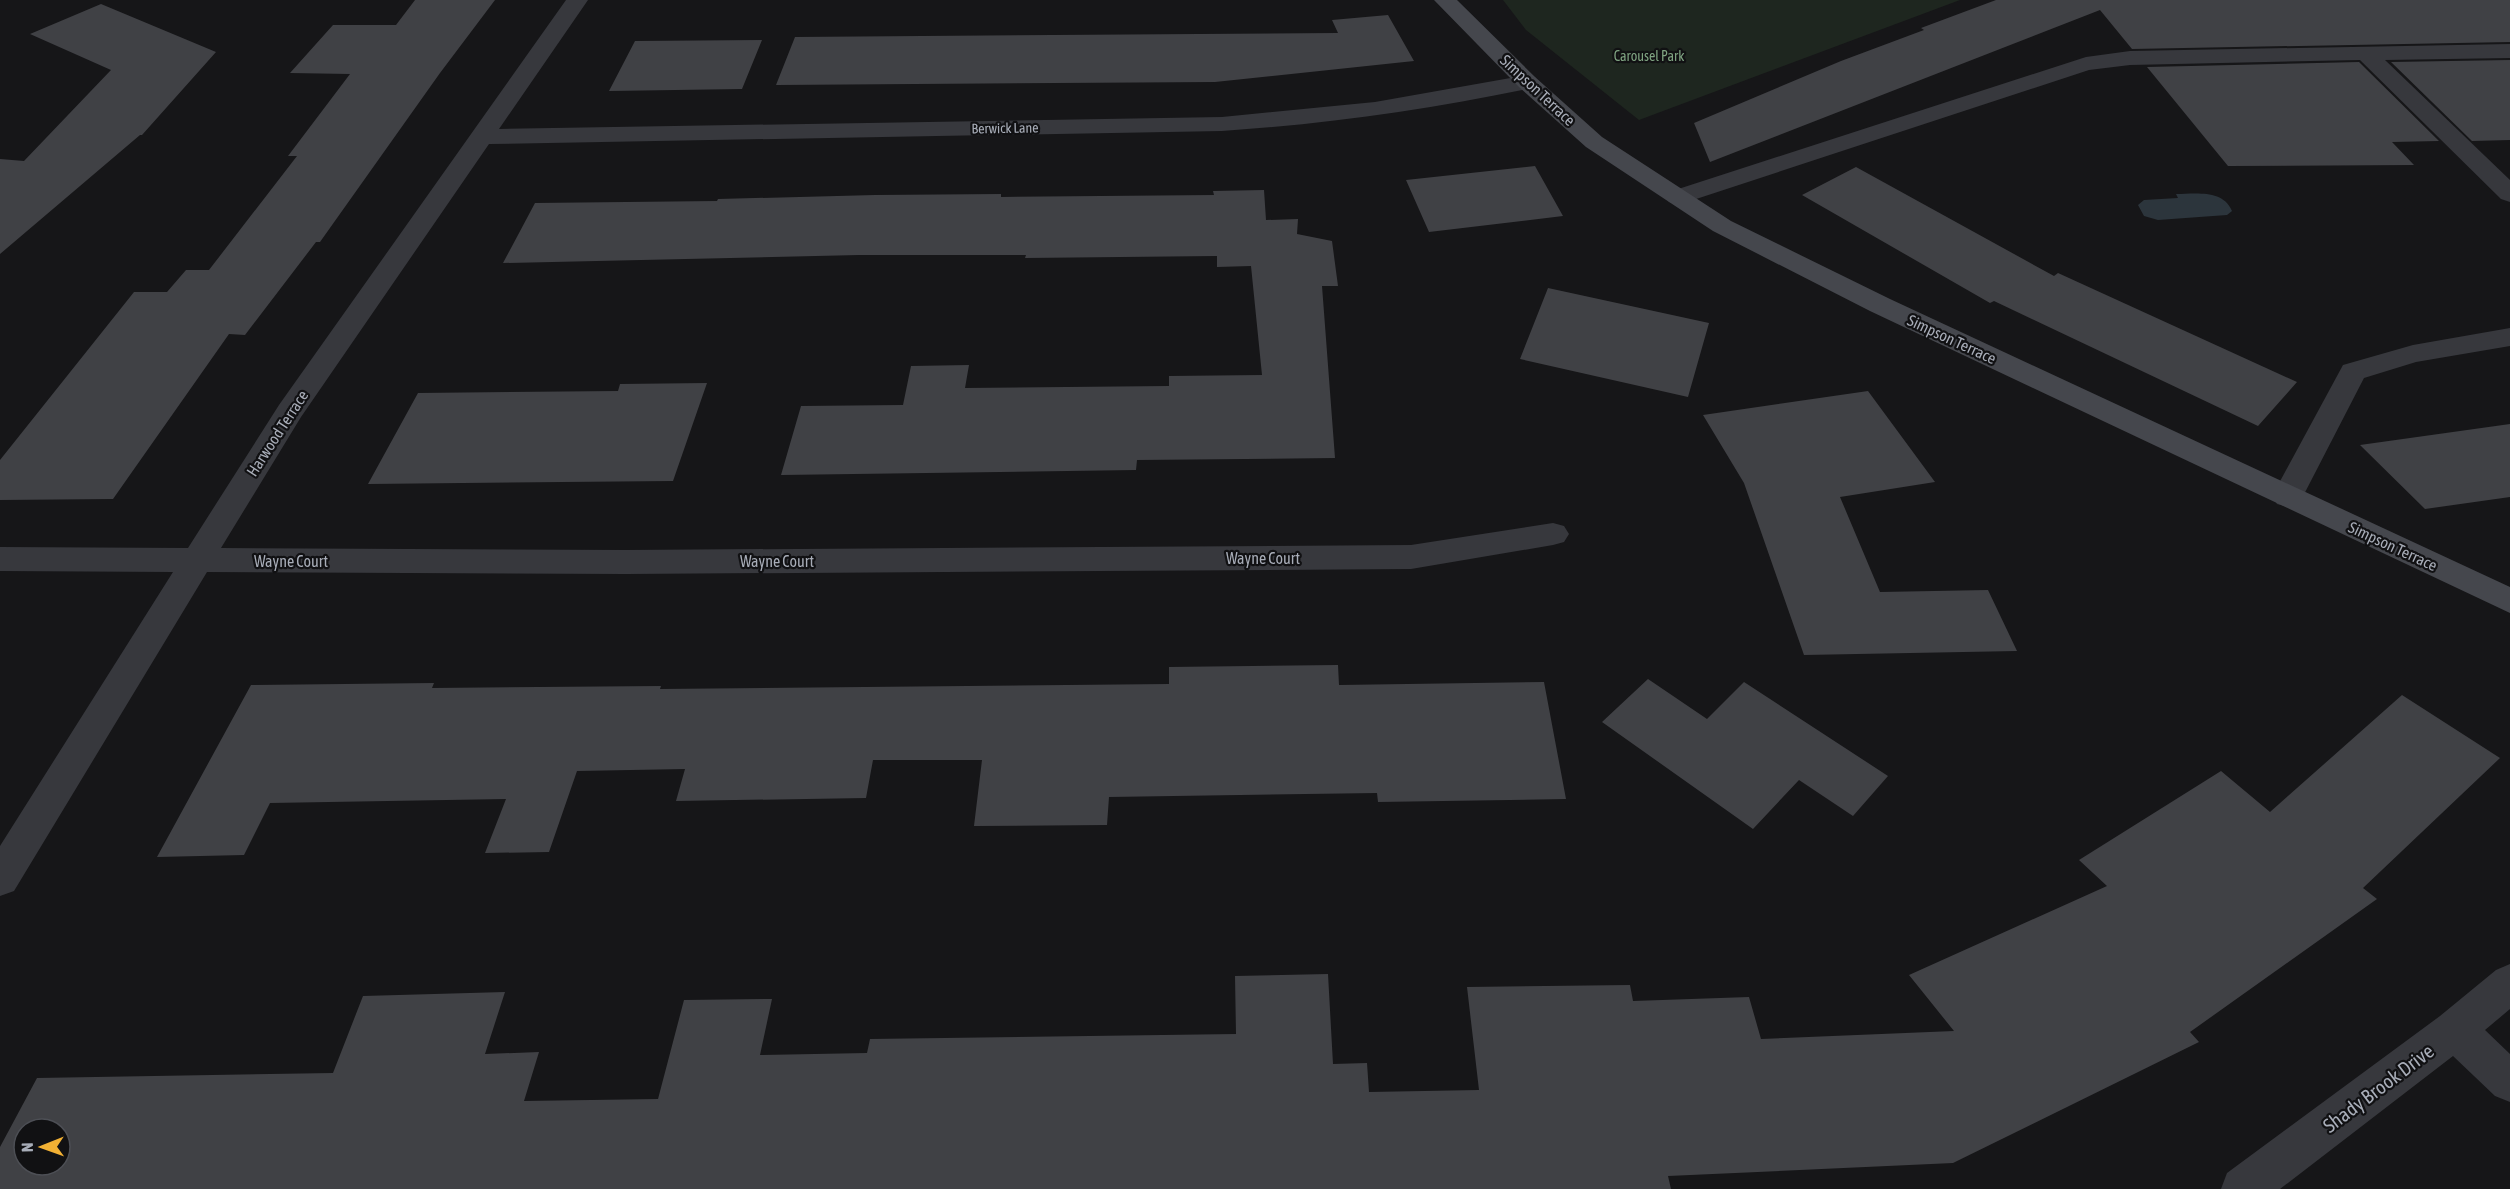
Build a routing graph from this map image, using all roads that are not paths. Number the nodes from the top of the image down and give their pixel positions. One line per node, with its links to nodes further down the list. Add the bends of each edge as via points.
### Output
1 (577, 0): 6 (street, Harwood Terrace)
2 (1445, 0): 5 (street, Simpson Terrace)
3 (2510, 51): 4 (street)
4 (2365, 53): 7 (street); 8 (street, via 2130,58 2085,64)
5 (1527, 82): 6 (street, Berwick Lane, via 1437,101 1300,120); 8 (street, Simpson Terrace, via 1594,142)
6 (480, 137): 13 (street, Harwood Terrace, via 289,412)
7 (2510, 194)
8 (1678, 197): 10 (street, Simpson Terrace, via 1722,226 1880,305)
9 (2510, 337): 10 (street, via 2413,354 2353,372)
10 (2288, 496): 14 (street, Simpson Terrace)
11 (1553, 534): 13 (street, Wayne Court, via 1411,557 638,562)
12 (0, 560): 13 (street, Wayne Court)
13 (197, 560): 15 (street, Harwood Terrace)
14 (2510, 601)
15 (0, 879)
16 (2510, 983): 17 (street, Shady Brook Drive)
17 (2455, 1030): 18 (street); 19 (street, Shady Brook Drive)
18 (2510, 1082)
19 (2243, 1189)

